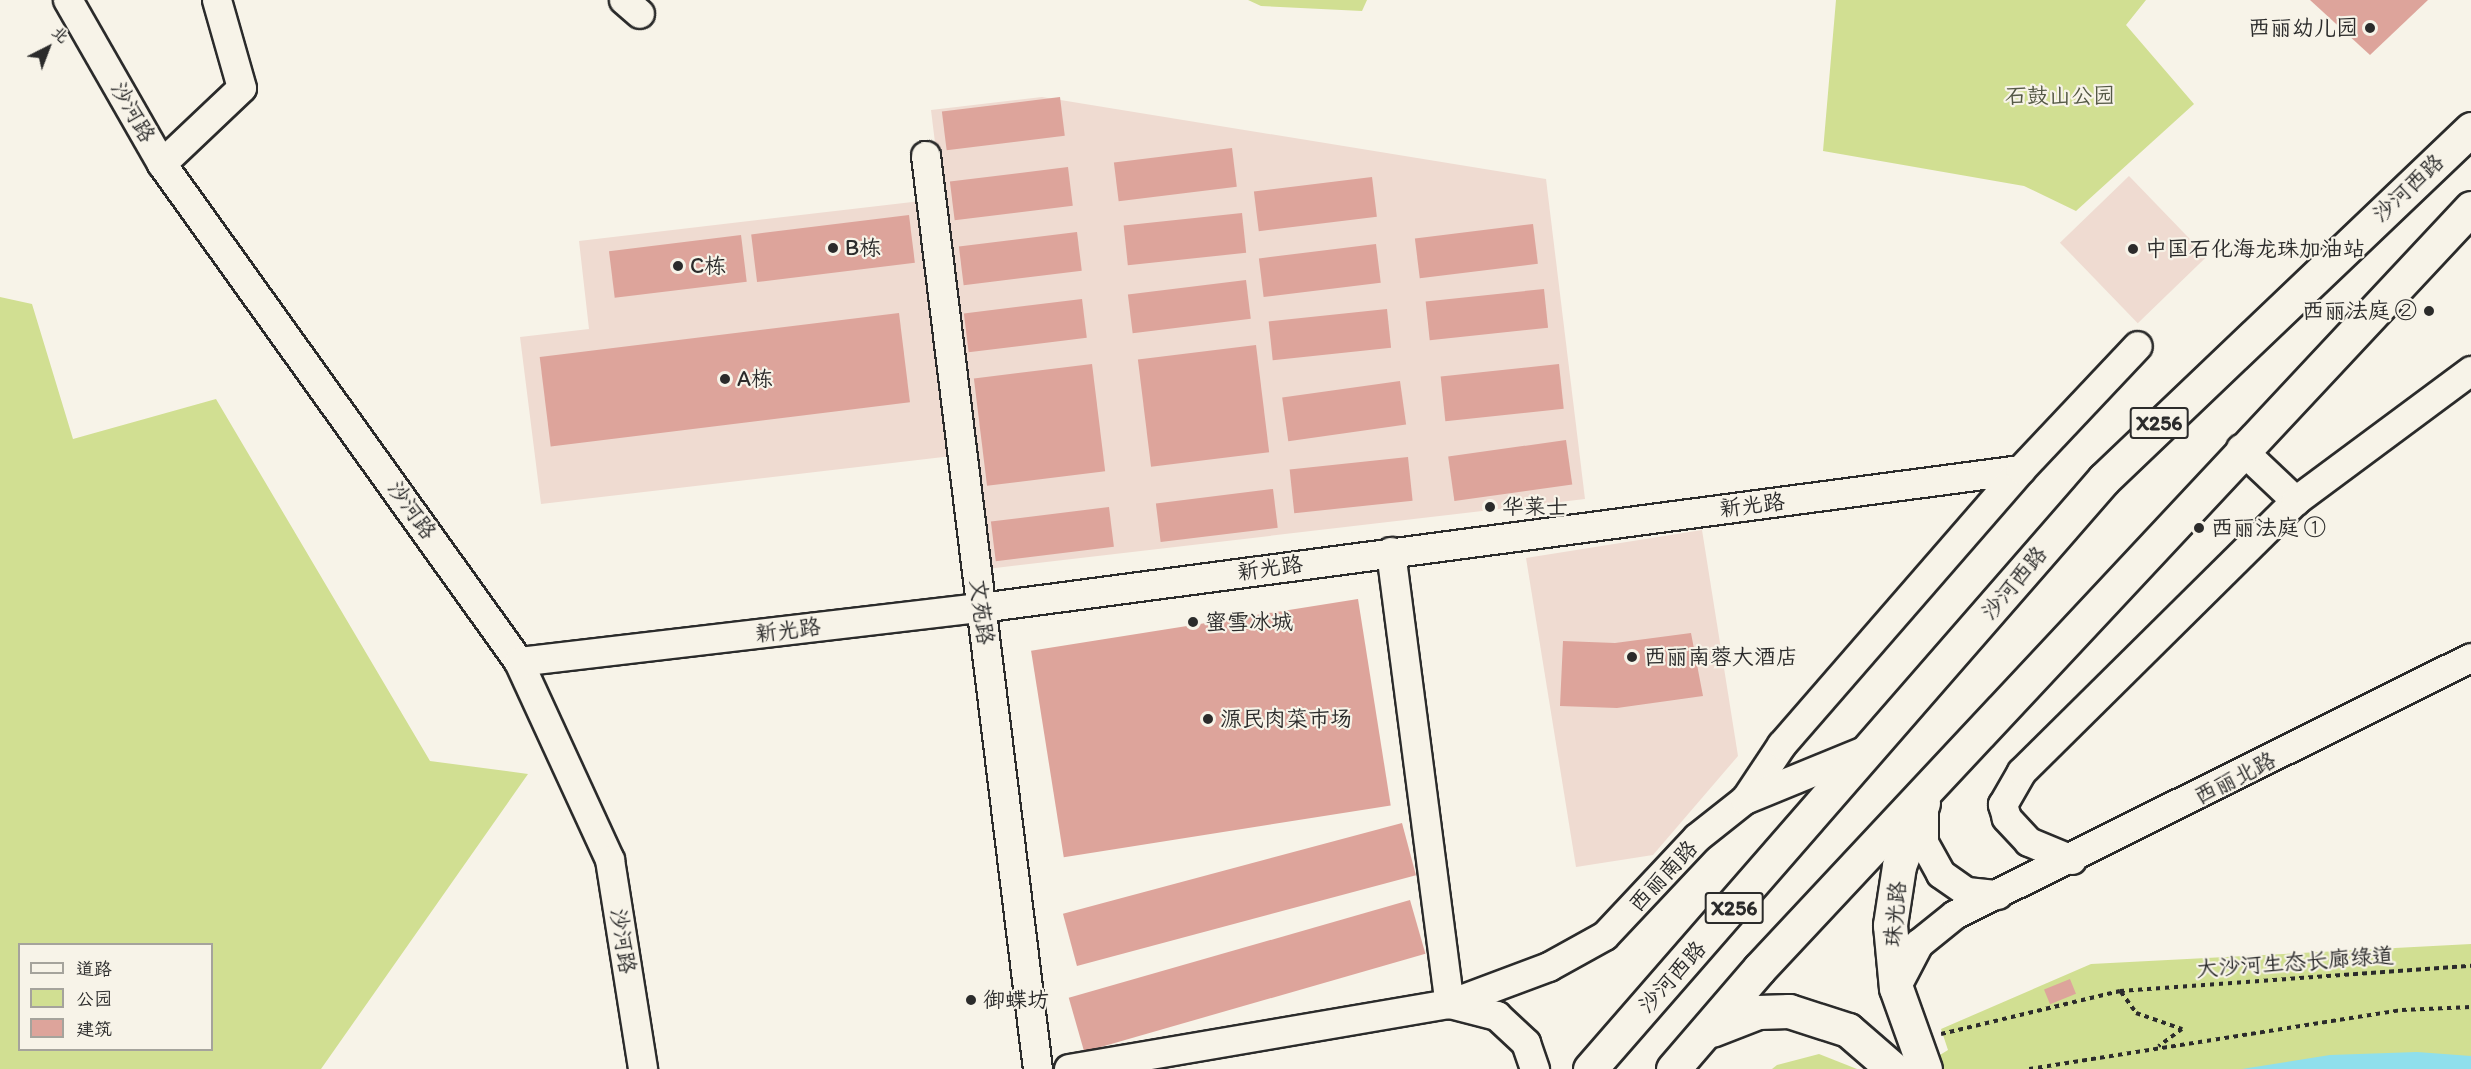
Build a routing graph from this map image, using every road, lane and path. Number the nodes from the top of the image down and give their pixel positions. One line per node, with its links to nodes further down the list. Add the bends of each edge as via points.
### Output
1 (68, 0): 5 (street, 沙河路)
2 (217, 0): 5 (street, via 242,88)
3 (2471, 129): 16 (main road, 沙河西路 / X256, via 2104,479)
4 (926, 156): 13 (street, 文苑路)
5 (162, 164): 15 (street, 沙河路)
6 (2471, 208): 9 (main road, X256)
7 (2138, 346): 10 (street)
8 (2471, 371): 11 (street)
9 (2241, 449): 11 (street); 17 (main road, X256)
10 (2021, 470): 12 (street, 新光路); 19 (street, via 1782,745)
11 (2296, 501): 20 (street, via 2009,788 2003,805 2015,830)
12 (1391, 552): 13 (street, 新光路); 25 (street)
13 (981, 608): 15 (street, 新光路); 31 (street, 文苑路)
14 (2471, 658): 20 (street, 西丽北路)
15 (519, 662): 30 (street, 沙河路, via 610,860)
16 (1876, 746): 19 (street, 西丽南路); 34 (main road, 沙河西路 / X256)
17 (1948, 765): 18 (street, 珠光路); 27 (main road, X256)
18 (1925, 799): 21 (street, via 1924,843 1941,873 1967,892); 23 (main road, 珠光路, via 1899,866 1891,904)
19 (1745, 800): 25 (street, 西丽南路, via 1697,838 1590,947)
20 (2072, 860): 21 (street, 西丽北路)
21 (1998, 895): 23 (street, 西丽北路, via 1935,928 1906,961)
22 (2471, 966): 24 (path, 大沙河生态长廊绿道)
23 (1896, 988): 28 (main road, 珠光路)
24 (2120, 991): 28 (path, 大沙河生态长廊绿道); 29 (path, via 2136,1012 2182,1029)
25 (1450, 1004): 32 (street, 西丽南路); 33 (street, 西丽南路, via 1497,1016 1526,1043)
26 (2471, 1007): 29 (path, via 2402,1010)
27 (1700, 1038): 35 (main road, X256); 36 (main road, via 1729,1020 1788,1011 1848,1030)
28 (1913, 1038): 37 (main road, 珠光路)
29 (2158, 1047): 38 (path)
30 (643, 1069)
31 (1038, 1069)
32 (1069, 1069)
33 (1535, 1069)
34 (1590, 1069)
35 (1673, 1069)
36 (1893, 1069)
37 (1926, 1069)
38 (2029, 1069)

